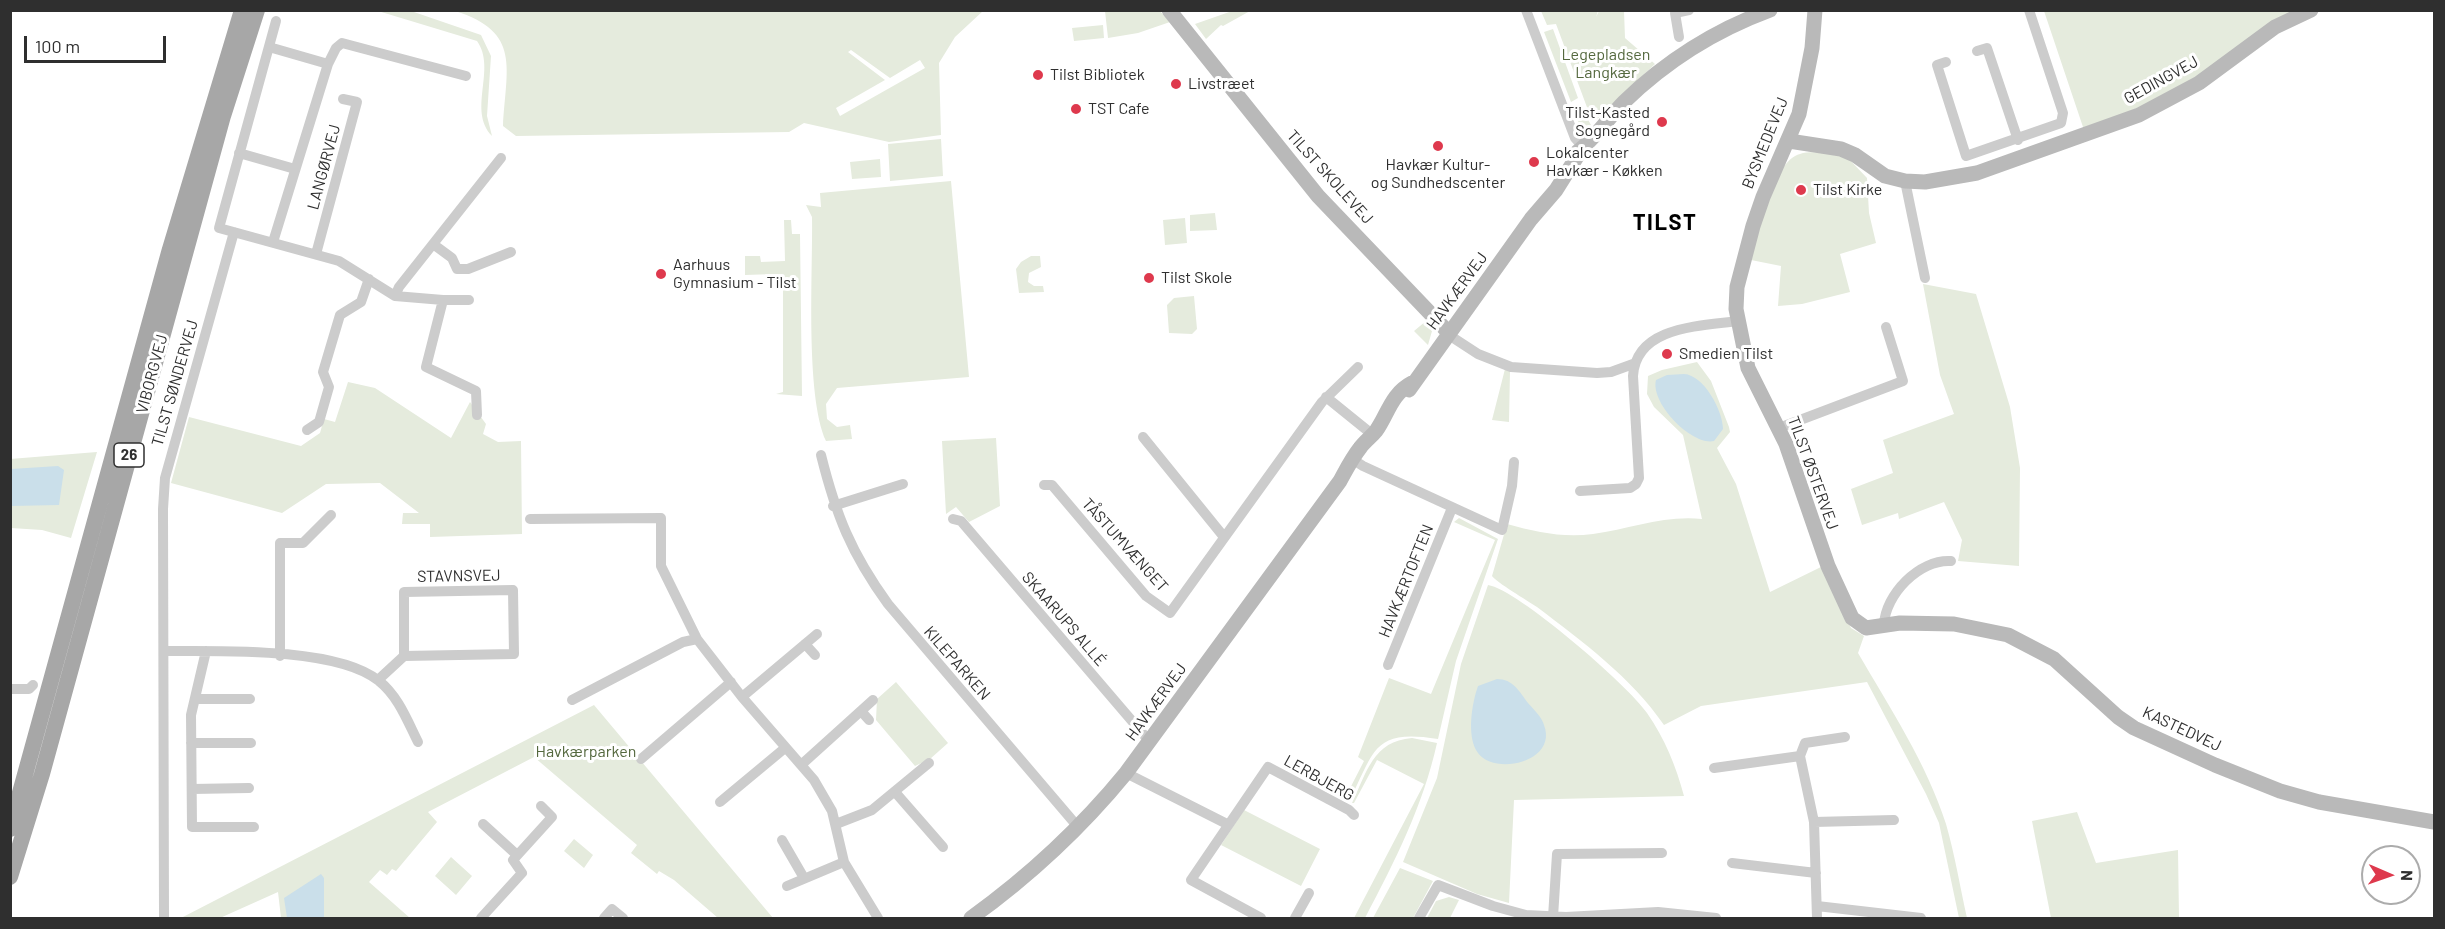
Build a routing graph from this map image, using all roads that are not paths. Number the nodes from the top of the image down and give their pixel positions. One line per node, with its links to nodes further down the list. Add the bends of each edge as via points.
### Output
1 (242, 10): 109 (main road, VIBORGVEJ / 26, via 170,249)
2 (258, 10): 117 (main road, VIBORGVEJ / 26, via 223,116 42,774)
3 (1169, 10): 39 (street, TILST SKOLEVEJ, via 1318,196)
4 (1526, 10): 20 (street, via 1575,138)
5 (1689, 10): 11 (street, via 1675,13)
6 (1770, 10): 20 (street, HAVKÆRVEJ, via 1723,31 1657,74 1624,102)
7 (1815, 10): 19 (street, BYSMEDEVEJ, via 1807,80)
8 (2029, 10): 18 (street, via 2063,120)
9 (2311, 10): 23 (street, GEDINGVEJ, via 2275,27 2171,99 2139,115)
10 (276, 21): 12 (street)
11 (1679, 37)
12 (268, 47): 15 (street); 21 (street)
13 (1977, 51): 18 (street, via 1987,48)
14 (1946, 62): 18 (street, via 1937,65 1966,156)
15 (328, 64): 16 (street, via 342,43); 24 (street)
16 (466, 75)
17 (343, 99): 30 (street, LANGØRVEJ, via 357,102)
18 (2015, 140): 23 (street)
19 (1789, 141): 25 (street, GEDINGVEJ, via 1841,149 1885,176); 33 (street, BYSMEDEVEJ, via 1763,197)
20 (1584, 147): 39 (street, HAVKÆRVEJ)
21 (239, 153): 24 (street); 26 (street, via 219,228)
22 (501, 158): 28 (street)
23 (2018, 159): 25 (street, GEDINGVEJ, via 1952,178)
24 (295, 169): 27 (street)
25 (1905, 181): 31 (street)
26 (234, 232): 27 (street); 66 (street, TILST SØNDERVEJ, via 165,478)
27 (273, 243): 30 (street)
28 (433, 244): 29 (street, via 452,258 457,269 468,269); 34 (street)
29 (511, 252)
30 (316, 254): 32 (street, via 339,261)
31 (1925, 278)
32 (369, 279): 34 (street); 45 (street, via 361,302 340,315 323,372 329,387 319,422)
33 (1737, 287): 37 (street, TILST ØSTERVEJ)
34 (395, 296): 35 (street)
35 (443, 300): 36 (street); 43 (street, via 426,367 476,391)
36 (469, 300)
37 (1738, 321): 40 (street, via 1673,331 1656,339); 44 (street, TILST ØSTERVEJ, via 1748,368)
38 (1886, 327): 44 (street, via 1903,381)
39 (1452, 336): 40 (street, via 1478,354 1511,367 1597,373); 46 (street, HAVKÆRVEJ)
40 (1634, 364): 53 (street, via 1639,478 1630,488)
41 (1358, 368): 42 (street, TÅSTUMVÆNGET)
42 (1326, 397): 46 (street); 59 (street, TÅSTUMVÆNGET)
43 (477, 416)
44 (1779, 428): 62 (street, TILST ØSTERVEJ, via 1828,566 1852,618)
45 (308, 430)
46 (1373, 435): 49 (street, HAVKÆRVEJ, via 1367,450)
47 (1143, 437): 59 (street)
48 (820, 455): 54 (street, KILEPARKEN)
49 (1355, 461): 55 (street); 85 (street, HAVKÆRVEJ)
50 (1517, 467): 55 (street, via 1502,530)
51 (903, 484): 54 (street)
52 (1044, 485): 59 (street, TÅSTUMVÆNGET, via 1052,485 1146,596 1170,613)
53 (1580, 491)
54 (833, 506): 108 (street, KILEPARKEN, via 862,569 888,604)
55 (1452, 508): 71 (street, HAVKÆRTOFTEN)
56 (331, 515): 69 (street, via 303,543 280,543)
57 (530, 519): 64 (street, via 661,518 662,566)
58 (953, 519): 85 (street, SKAARUPS ALLÉ, via 961,521)
59 (1224, 537)
60 (1951, 561): 61 (street, via 1939,560 1920,568 1889,603)
61 (1884, 626): 62 (street, KASTEDVEJ); 103 (street, KASTEDVEJ, via 1954,624 2008,635 2054,659 2134,728 2215,765 2280,792)
62 (1866, 628)
63 (817, 634): 65 (street)
64 (698, 639): 73 (street); 79 (street, via 682,642)
65 (805, 644): 68 (street); 76 (street)
66 (164, 651): 67 (street); 123 (street, TILST SØNDERVEJ)
67 (206, 651): 69 (street); 77 (street)
68 (815, 655)
69 (280, 656): 72 (street, via 338,662)
70 (404, 656): 70 (street, STAVNSVEJ, via 404,592 513,590 514,654); 72 (street)
71 (1388, 665)
72 (378, 680): 84 (street, via 397,701)
73 (731, 682): 76 (street); 90 (street, via 659,738)
74 (33, 685): 75 (street, via 29,689)
75 (10, 689)
76 (742, 697): 88 (street)
77 (195, 699): 78 (street); 87 (street)
78 (250, 699)
79 (572, 700)
80 (873, 700): 81 (street)
81 (861, 711): 82 (street); 92 (street)
82 (869, 720)
83 (1845, 737): 89 (street, via 1805,743)
84 (418, 742)
85 (1150, 742): 94 (street, HAVKÆRVEJ)
86 (251, 743): 87 (street)
87 (191, 744): 97 (street)
88 (785, 748): 92 (street); 95 (street, via 723,800)
89 (1800, 756): 93 (street); 102 (street)
90 (640, 759)
91 (929, 763): 98 (street)
92 (801, 765): 104 (street, via 822,793)
93 (1714, 768)
94 (1126, 773): 105 (street); 108 (street, HAVKÆRVEJ)
95 (718, 787)
96 (249, 788): 97 (street)
97 (192, 789): 107 (street, via 192,827)
98 (895, 792): 104 (street, via 859,817); 111 (street)
99 (541, 806): 113 (street, via 552,817)
100 (1354, 815): 105 (street, LERBJERG, via 1268,767)
101 (1894, 820): 102 (street)
102 (1814, 822): 116 (street)
103 (2434, 822)
104 (836, 824): 114 (street)
105 (1227, 824): 129 (street, LERBJERG, via 1191,880)
106 (483, 825): 113 (street)
107 (254, 827)
108 (1078, 827): 128 (street, HAVKÆRVEJ)
109 (10, 829)
110 (782, 840): 118 (street)
111 (943, 848)
112 (1662, 853): 122 (street, via 1557,854)
113 (517, 855): 124 (street, via 513,860 522,873)
114 (844, 862): 118 (street); 127 (street)
115 (1732, 863): 116 (street)
116 (1816, 873): 121 (street)
117 (10, 877)
118 (804, 878): 119 (street)
119 (787, 886)
120 (1309, 893): 130 (street)
121 (1817, 906): 134 (street); 135 (street)
122 (1553, 917): 131 (street, via 1492,906 1438,885); 132 (street)
123 (164, 918)
124 (481, 918)
125 (604, 918): 126 (street, via 612,909)
126 (623, 918)
127 (878, 918)
128 (971, 918)
129 (1261, 918)
130 (1295, 918)
131 (1419, 918)
132 (1566, 918): 133 (street, via 1658,912)
133 (1716, 918)
134 (1817, 918)
135 (1921, 918)

